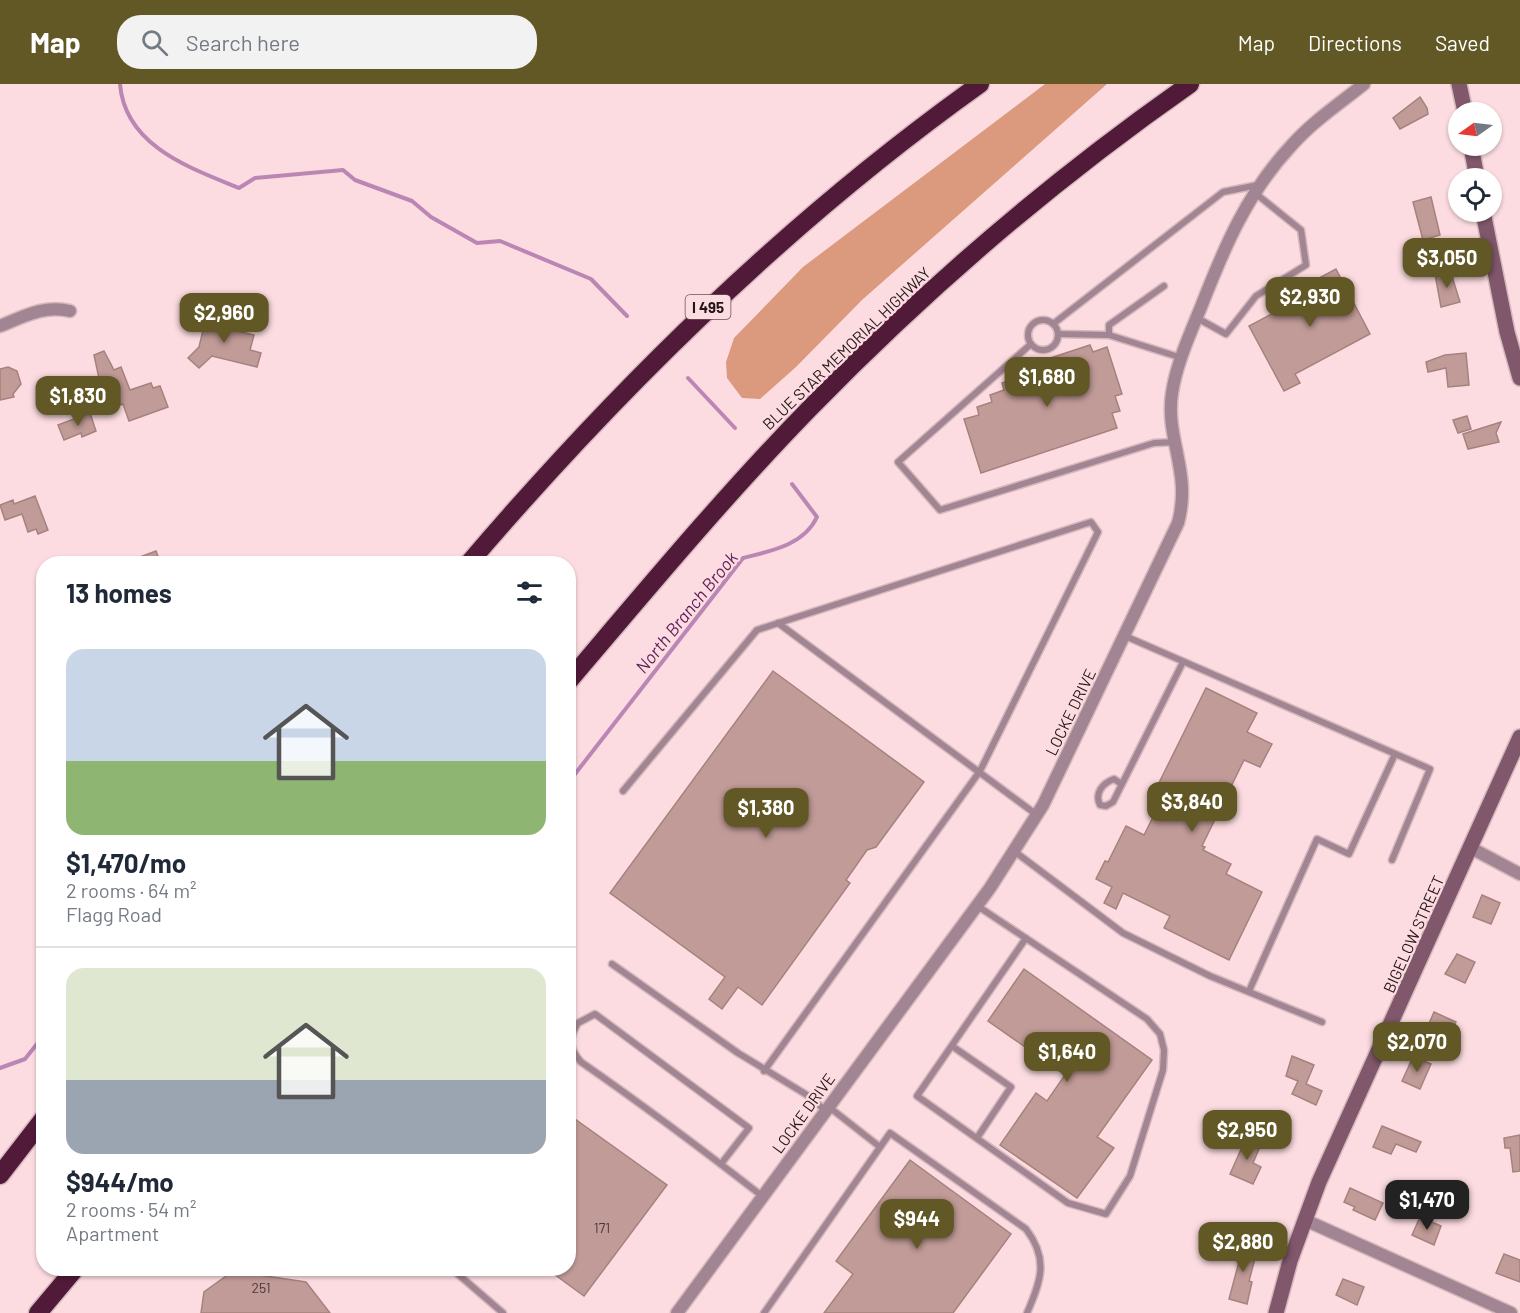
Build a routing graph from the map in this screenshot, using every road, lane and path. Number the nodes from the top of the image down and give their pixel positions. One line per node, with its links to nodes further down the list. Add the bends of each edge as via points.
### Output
1 (980, 84): 19 (highway, I 495, via 840,191 707,309 616,401)
2 (1190, 84): 23 (highway, BLUE STAR MEMORIAL HIGHWAY, via 1039,198 884,334 735,488)
3 (1364, 84): 6 (street, LOCKE DRIVE, via 1292,145)
4 (1459, 84): 5 (street)
5 (1463, 102)
6 (1257, 189): 10 (street, LOCKE DRIVE, via 1222,251); 10 (lane, via 1301,230 1306,265 1256,296 1226,334); 11 (lane, via 1223,192)
7 (1485, 222): 17 (street)
8 (1164, 286): 14 (lane, via 1108,325)
9 (70, 311): 12 (street, via 41,309)
10 (1197, 318): 16 (street, LOCKE DRIVE)
11 (1053, 324): 13 (lane); 15 (lane, via 1041,320 1032,325 1028,334)
12 (0, 326)
13 (1058, 334): 14 (lane); 15 (lane, via 1050,348 1040,349)
14 (1109, 335): 16 (lane)
15 (1031, 344): 18 (lane, via 898,462 940,510 1154,443)
16 (1182, 358): 18 (street, LOCKE DRIVE, via 1172,394)
17 (1520, 378)
18 (1176, 442): 21 (street, LOCKE DRIVE, via 1184,503 1172,539)
19 (475, 556)
20 (778, 623): 26 (lane); 26 (lane, via 1091,522 1098,532); 28 (lane, via 757,630)
21 (1125, 636): 22 (lane); 29 (street, LOCKE DRIVE)
22 (1183, 662): 25 (lane); 27 (lane)
23 (576, 673)
24 (1520, 737): 30 (street, BIGELOW STREET)
25 (1395, 754): 32 (lane, via 1430,769); 37 (lane, via 1349,854 1317,839)
26 (980, 771): 29 (lane); 42 (lane)
27 (1120, 783): 27 (lane, via 1113,802 1106,807 1100,805 1100,789 1106,782 1114,779)
28 (623, 791)
29 (1038, 815): 31 (street, LOCKE DRIVE)
30 (1471, 848): 33 (street); 50 (street, BIGELOW STREET)
31 (1014, 851): 34 (street, LOCKE DRIVE); 37 (lane, via 1123,933)
32 (1392, 860)
33 (1520, 874)
34 (975, 904): 35 (lane); 43 (street, LOCKE DRIVE)
35 (1026, 938): 40 (lane); 45 (lane, via 1147,1019 1160,1034 1163,1070 1130,1176 1106,1214 1068,1203)
36 (612, 963): 42 (lane)
37 (1249, 991): 38 (lane)
38 (1322, 1023)
39 (576, 1028): 47 (lane, via 595,1014 749,1128)
40 (952, 1046): 45 (lane, via 1011,1087); 45 (lane, via 917,1096)
41 (576, 1056): 47 (lane)
42 (764, 1071): 43 (lane)
43 (826, 1108): 46 (lane); 49 (street, LOCKE DRIVE)
44 (36, 1128): 48 (highway)
45 (977, 1138)
46 (880, 1147): 56 (lane); 57 (lane, via 890,1133 1026,1229 1038,1244 1041,1264 1037,1291)
47 (721, 1164): 49 (lane)
48 (0, 1175)
49 (762, 1196): 55 (street, LOCKE DRIVE)
50 (1305, 1220): 58 (street, BIGELOW STREET); 59 (street)
51 (69, 1276): 53 (highway)
52 (460, 1276): 54 (lane)
53 (38, 1313)
54 (503, 1313)
55 (676, 1313)
56 (764, 1313)
57 (1027, 1313)
58 (1276, 1313)
59 (1511, 1313)

